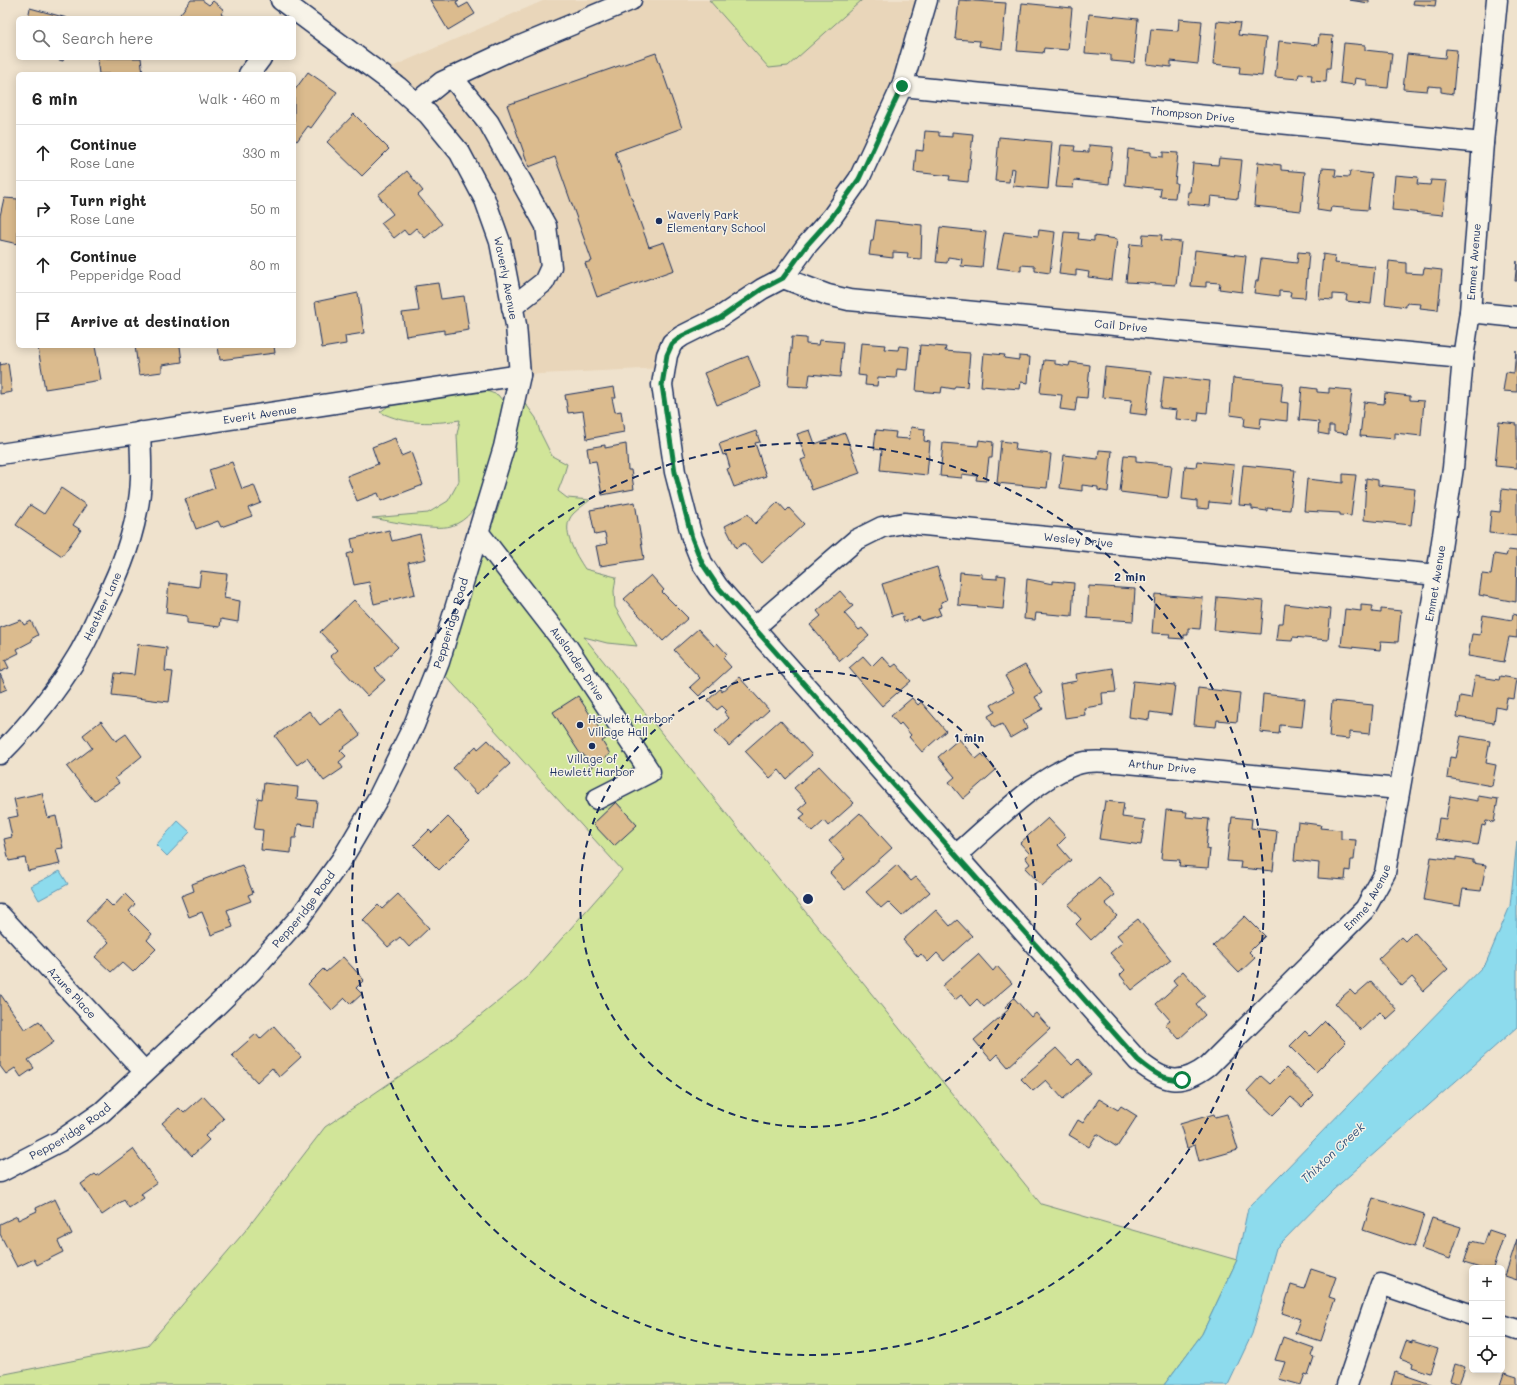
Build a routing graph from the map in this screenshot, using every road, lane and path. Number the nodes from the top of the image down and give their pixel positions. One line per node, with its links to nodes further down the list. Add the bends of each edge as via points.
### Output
1 (631, 0): 7 (street)
2 (927, 0): 8 (street)
3 (1497, 0): 10 (street, Emmet Avenue)
4 (289, 10): 9 (street, Waverly Avenue, via 398,87)
5 (259, 60): 6 (street)
6 (250, 72)
7 (452, 77): 9 (street); 12 (street, via 489,123 546,226 551,267 544,282)
8 (902, 86): 10 (street, Thompson Drive); 11 (street, via 859,179)
9 (416, 103): 12 (street, Waverly Avenue, via 460,153 485,200 500,242)
10 (1483, 143): 13 (street, Emmet Avenue)
11 (783, 278): 15 (street, Cail Drive, via 849,300); 21 (street, via 720,318 677,340 667,355 663,374 663,395 675,472 692,538 702,563 718,587)
12 (512, 307): 16 (street, Waverly Avenue)
13 (1470, 312): 14 (street); 15 (street, Emmet Avenue)
14 (1517, 316)
15 (1463, 358): 20 (street, Emmet Avenue, via 1453,468)
16 (520, 375): 17 (street, Everit Avenue); 19 (street, Waverly Avenue, via 504,447)
17 (140, 432): 18 (street, Everit Avenue); 22 (street, Heather Lane, via 141,475 138,510 127,552 116,579 78,656 58,687 19,736)
18 (0, 454)
19 (476, 539): 24 (street, Auslander Drive, via 568,648 650,772); 27 (street, Pepperidge Road, via 439,662 414,725 378,798 342,859 300,917 251,972)
20 (1437, 575): 21 (street, Wesley Drive, via 904,523 882,528 856,540); 23 (street, Emmet Avenue)
21 (754, 627): 25 (street)
22 (0, 754)
23 (1399, 789): 25 (street, Arthur Drive, via 1117,762 1085,762 1065,768 1042,781); 25 (street, Emmet Avenue, via 1385,873 1366,908 1208,1066 1182,1080 1166,1079 1152,1072 1138,1060)
24 (597, 799)
25 (956, 855)
26 (0, 915): 27 (street, Azure Place)
27 (144, 1071): 28 (street, Pepperidge Road, via 102,1112 60,1141)
28 (0, 1172)
29 (1469, 1314): 32 (street, via 1381,1284)
30 (1505, 1326): 31 (street)
31 (1517, 1330)
32 (1347, 1385)

